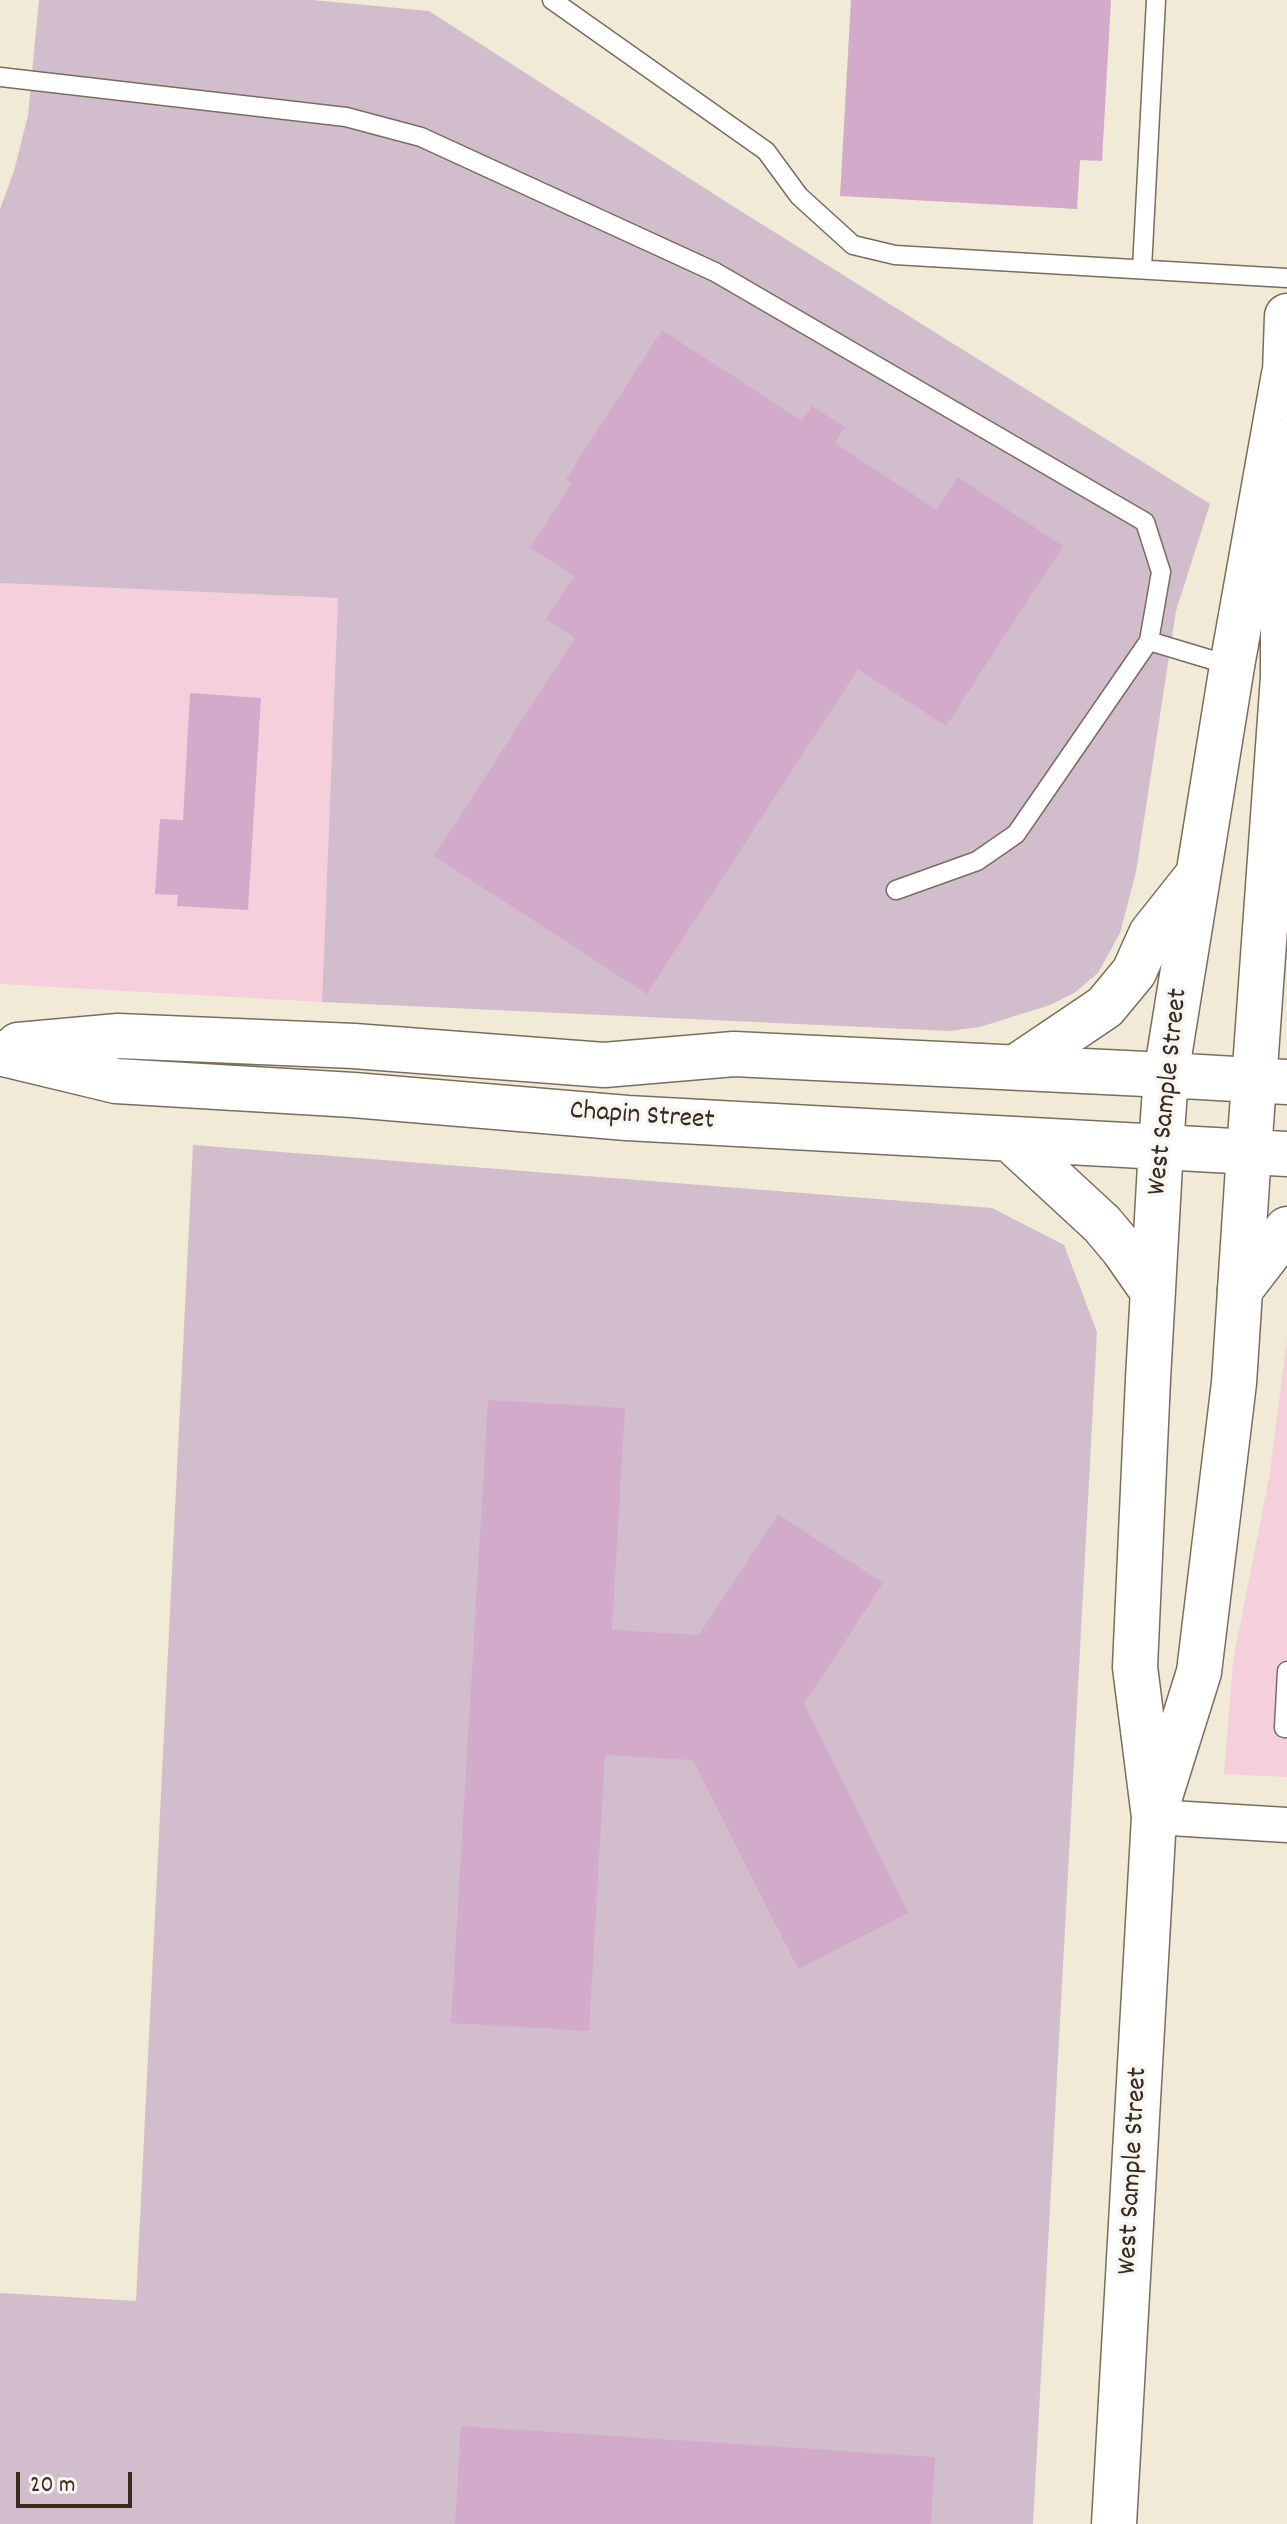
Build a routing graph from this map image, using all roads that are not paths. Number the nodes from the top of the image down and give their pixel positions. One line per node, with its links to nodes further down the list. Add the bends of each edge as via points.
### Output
1 (552, 0): 4 (lane, via 766,151 799,196 853,245 895,255)
2 (1156, 0): 4 (lane)
3 (0, 77): 8 (lane, via 346,117 421,137 715,272 1145,522 1161,572)
4 (1142, 269): 5 (lane)
5 (1287, 278)
6 (1287, 316): 7 (main road, West Sample Street)
7 (1284, 374): 9 (main road, West Sample Street); 12 (main road, West Sample Street)
8 (1149, 641): 9 (lane); 11 (lane, via 1016,834 977,861)
9 (1232, 666): 10 (main road, West Sample Street)
10 (1199, 874): 16 (main road, via 1151,934 1134,972 1105,1007); 17 (main road, West Sample Street)
11 (896, 890)
12 (1278, 894): 18 (main road, West Sample Street)
13 (0, 1047): 15 (main road, Chapin Street)
14 (0, 1053): 15 (main road, Chapin Street)
15 (117, 1058): 16 (main road, Chapin Street, via 354,1046 604,1065 734,1054); 19 (main road, Chapin Street, via 353,1095 627,1118)
16 (1016, 1067): 17 (main road, Chapin Street)
17 (1166, 1075): 18 (main road, Chapin Street); 20 (main road, West Sample Street)
18 (1271, 1081): 21 (main road, West Sample Street)
19 (1010, 1139): 20 (main road, Chapin Street); 24 (main road, via 1102,1224)
20 (1161, 1147): 21 (main road, Chapin Street); 24 (main road, West Sample Street)
21 (1268, 1153): 23 (main road, West Sample Street)
22 (1287, 1229): 23 (main road)
23 (1240, 1290): 27 (main road, West Sample Street, via 1199,1672)
24 (1153, 1292): 27 (main road, West Sample Street, via 1135,1667)
25 (1287, 1671): 26 (lane)
26 (1287, 1728)
27 (1154, 1817): 28 (street); 29 (main road, West Sample Street)
28 (1287, 1825)
29 (1114, 2524)

